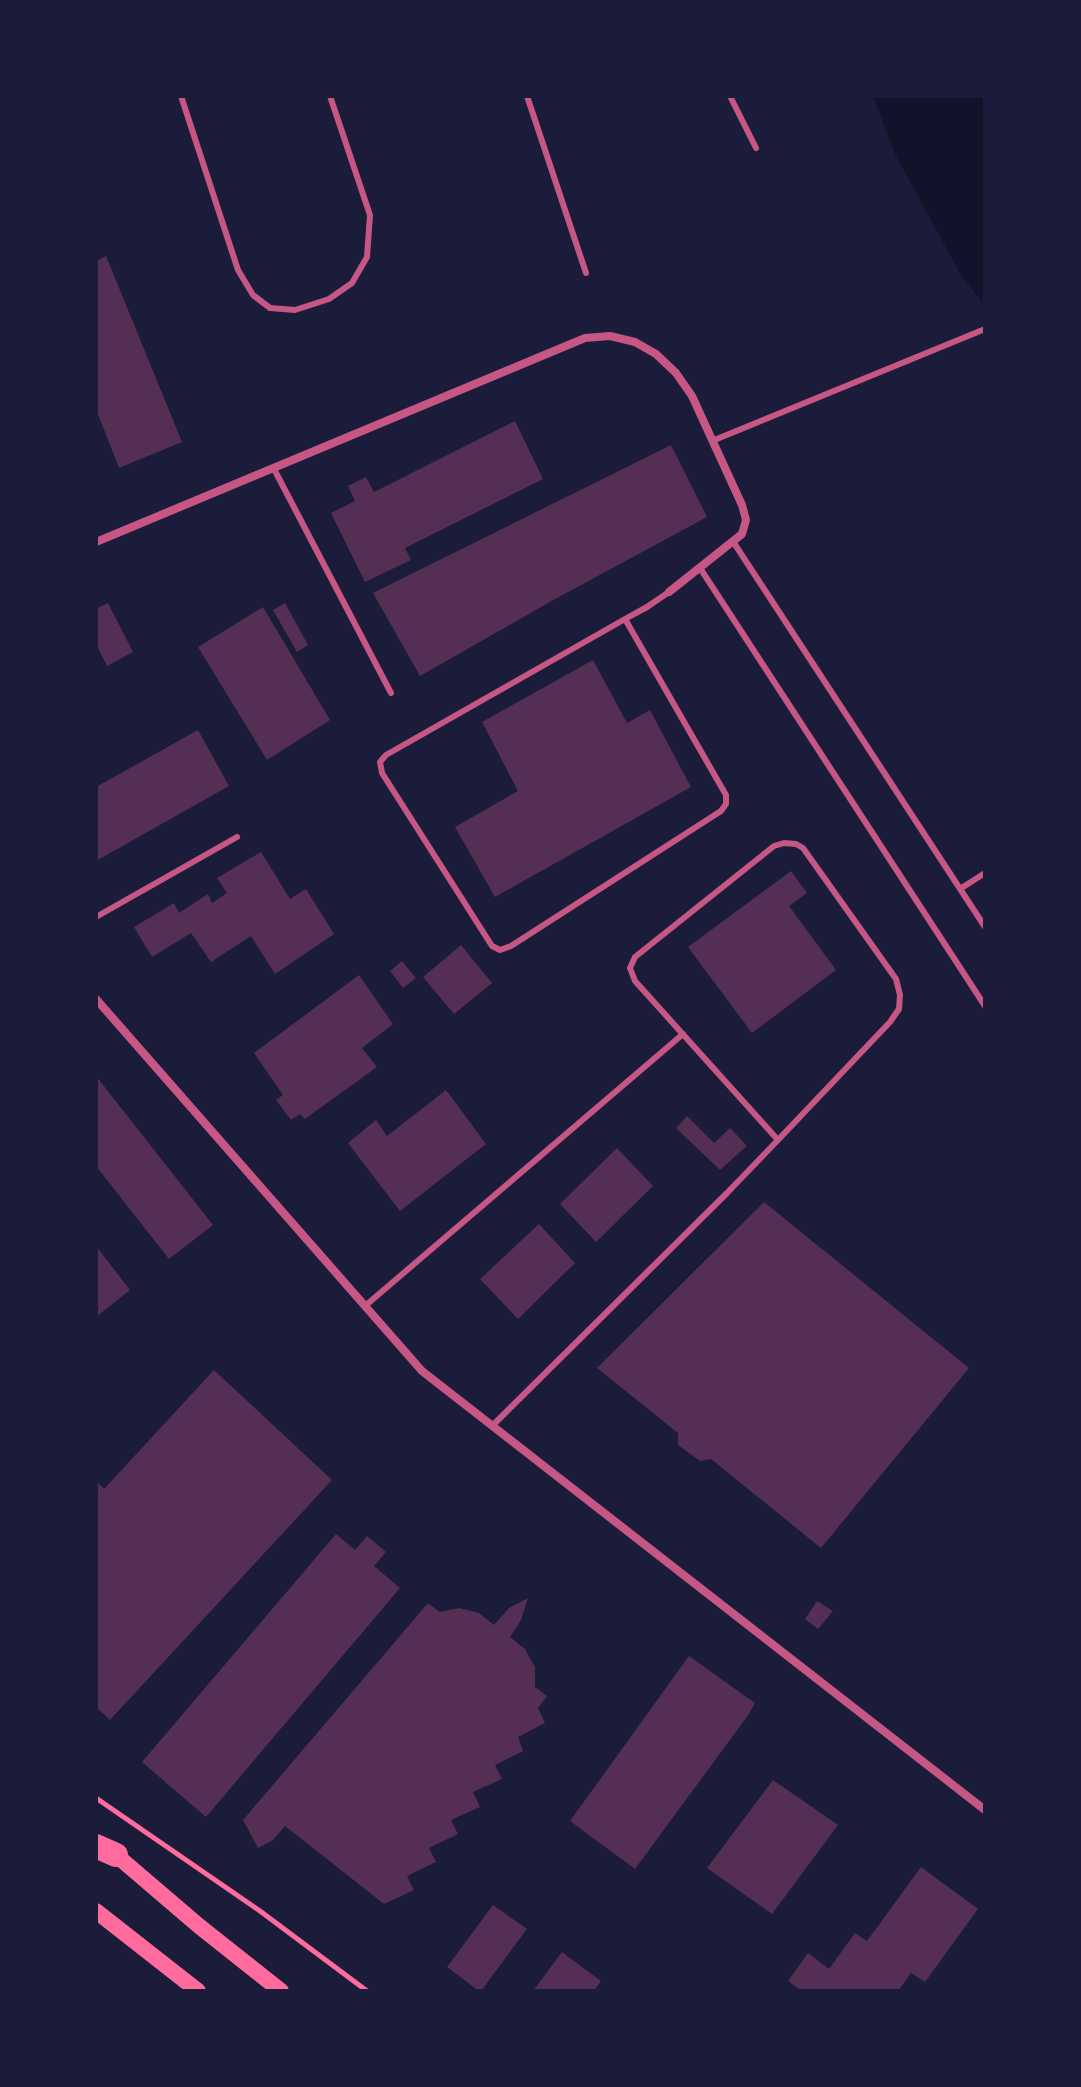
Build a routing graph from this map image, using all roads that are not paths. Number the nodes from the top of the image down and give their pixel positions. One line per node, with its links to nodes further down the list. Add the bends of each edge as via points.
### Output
1 (181, 96): 2 (lane, via 238,270 253,295 270,308 295,310 329,299 352,283 367,257 370,215)
2 (330, 96)
3 (527, 96): 6 (lane)
4 (730, 96): 5 (lane)
5 (756, 148)
6 (586, 273)
7 (985, 329): 8 (lane)
8 (712, 441): 9 (street, via 676,373 635,342 610,336 585,338); 11 (street, via 746,520)
9 (274, 469): 10 (street); 15 (lane)
10 (96, 542)
11 (734, 543): 12 (street); 18 (lane)
12 (700, 568): 13 (street); 22 (lane)
13 (669, 592): 14 (lane)
14 (625, 619): 14 (lane, via 380,762 483,933 500,950 726,804 726,795)
15 (391, 693)
16 (237, 837): 19 (lane)
17 (985, 873): 18 (lane)
18 (960, 889): 20 (lane)
19 (96, 917)
20 (985, 927)
21 (96, 999): 25 (street)
22 (985, 1006)
23 (683, 1034): 24 (lane); 24 (lane, via 635,981 630,968 635,957 774,846 803,848 896,979 899,1009); 25 (lane)
24 (778, 1140): 26 (lane)
25 (365, 1306): 26 (street, via 422,1371)
26 (492, 1426): 27 (street)
27 (985, 1810)
28 (96, 1837): 29 (main road)
29 (106, 1851): 32 (main road)
30 (96, 1911): 31 (main road)
31 (198, 1991)
32 (281, 1991)

